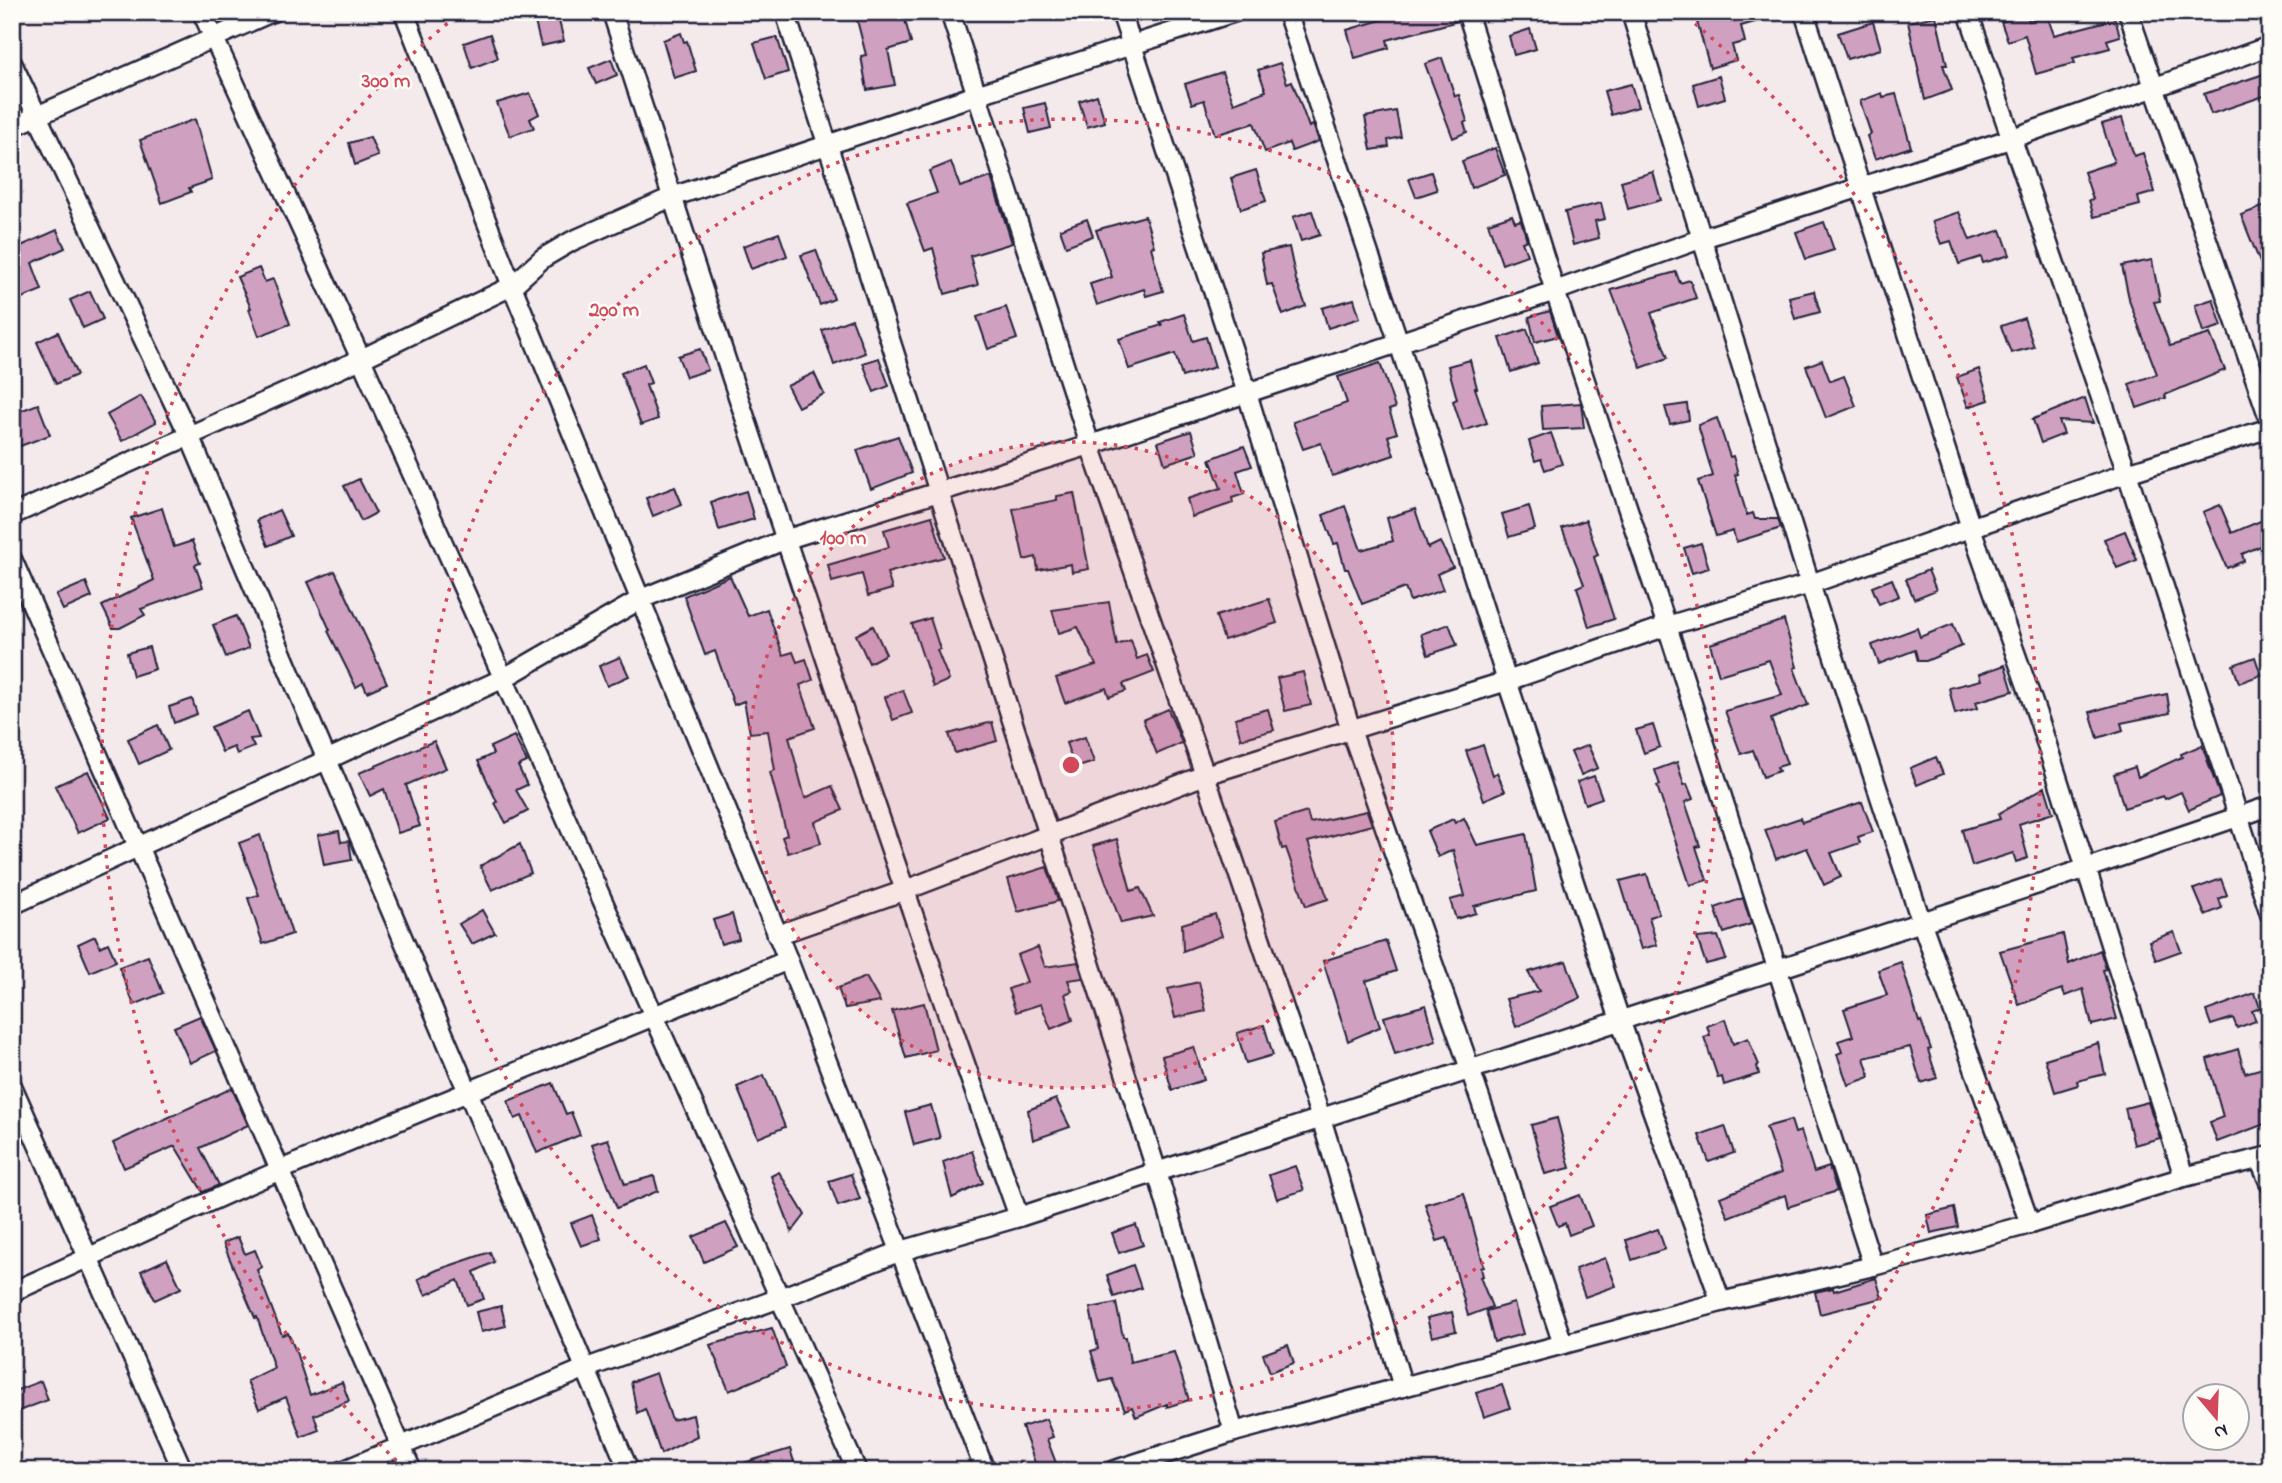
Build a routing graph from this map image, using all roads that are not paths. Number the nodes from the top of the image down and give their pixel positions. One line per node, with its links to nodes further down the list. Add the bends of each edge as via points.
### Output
1 (202, 12): 15 (street)
2 (272, 12): 15 (street)
3 (404, 12): 28 (street)
4 (612, 12): 26 (street)
5 (785, 12): 24 (street)
6 (950, 12): 20 (street)
7 (1121, 12): 16 (street)
8 (1235, 12): 16 (street)
9 (1287, 12): 30 (street)
10 (1468, 12): 29 (street)
11 (1631, 12): 27 (street)
12 (1804, 12): 25 (street)
13 (1968, 12): 23 (street)
14 (2128, 12): 19 (street)
15 (213, 37): 21 (street); 31 (street)
16 (1132, 46): 20 (street); 32 (street)
17 (2270, 46): 19 (street)
18 (12, 64): 21 (street)
19 (2154, 88): 23 (street); 33 (street)
20 (976, 94): 24 (street); 36 (street)
21 (38, 116): 22 (street); 35 (street)
22 (12, 127)
23 (2010, 139): 25 (street); 37 (street)
24 (827, 146): 26 (street); 38 (street)
25 (1861, 187): 27 (street); 40 (street)
26 (672, 197): 28 (street, via 572,241 543,258); 41 (street)
27 (1703, 239): 29 (street); 43 (street)
28 (512, 286): 31 (street); 44 (street)
29 (1555, 291): 30 (street); 45 (street)
30 (1399, 343): 32 (street); 47 (street)
31 (361, 359): 35 (street); 46 (street)
32 (1247, 393): 36 (street); 48 (street)
33 (2270, 421)
34 (2270, 428): 37 (street)
35 (189, 435): 39 (street); 49 (street)
36 (1090, 445): 38 (street); 50 (street)
37 (2127, 473): 40 (street); 52 (street)
38 (939, 492): 41 (street); 53 (street)
39 (12, 514)
40 (1971, 528): 43 (street); 55 (street)
41 (784, 540): 44 (street); 56 (street)
42 (12, 559): 54 (street)
43 (1810, 584): 45 (street); 59 (street)
44 (641, 599): 46 (street); 60 (street)
45 (1667, 626): 47 (street); 62 (street)
46 (504, 678): 49 (street); 63 (street)
47 (1507, 681): 48 (street); 64 (street)
48 (1351, 730): 50 (street); 65 (street)
49 (326, 761): 54 (street); 67 (street)
50 (1205, 775): 53 (street); 68 (street)
51 (2270, 806): 52 (street)
52 (2237, 817): 55 (street); 58 (street)
53 (1048, 836): 56 (street); 71 (street)
54 (138, 848): 57 (street); 70 (street)
55 (2087, 868): 59 (street); 72 (street)
56 (903, 891): 60 (street); 74 (street)
57 (12, 905)
58 (2270, 914)
59 (1921, 921): 62 (street); 75 (street)
60 (777, 935): 61 (street)
61 (788, 960): 63 (street); 76 (street)
62 (1776, 968): 64 (street); 78 (street)
63 (655, 1017): 67 (street); 80 (street)
64 (1620, 1020): 65 (street); 81 (street)
65 (1471, 1069): 68 (street); 82 (street)
66 (12, 1086): 77 (street)
67 (466, 1092): 70 (street); 83 (street)
68 (1321, 1118): 71 (street); 84 (street)
69 (2264, 1157): 72 (street); 73 (street)
70 (281, 1170): 77 (street); 86 (street)
71 (1157, 1172): 74 (street); 85 (street)
72 (2184, 1177): 75 (street)
73 (2270, 1184)
74 (1019, 1217): 76 (street)
75 (2029, 1223): 78 (street)
76 (901, 1251): 80 (street); 92 (street)
77 (89, 1258): 79 (street); 87 (street)
78 (1873, 1266): 81 (street)
79 (12, 1292)
80 (780, 1298): 83 (street); 91 (street)
81 (1721, 1302): 82 (street)
82 (1563, 1344): 84 (street)
83 (584, 1369): 86 (street); 90 (street)
84 (1403, 1387): 85 (street)
85 (1234, 1432): 93 (street)
86 (401, 1446): 88 (street); 89 (street)
87 (183, 1471)
88 (342, 1471)
89 (412, 1471)
90 (629, 1471)
91 (857, 1471)
92 (985, 1471)
93 (1112, 1471)

